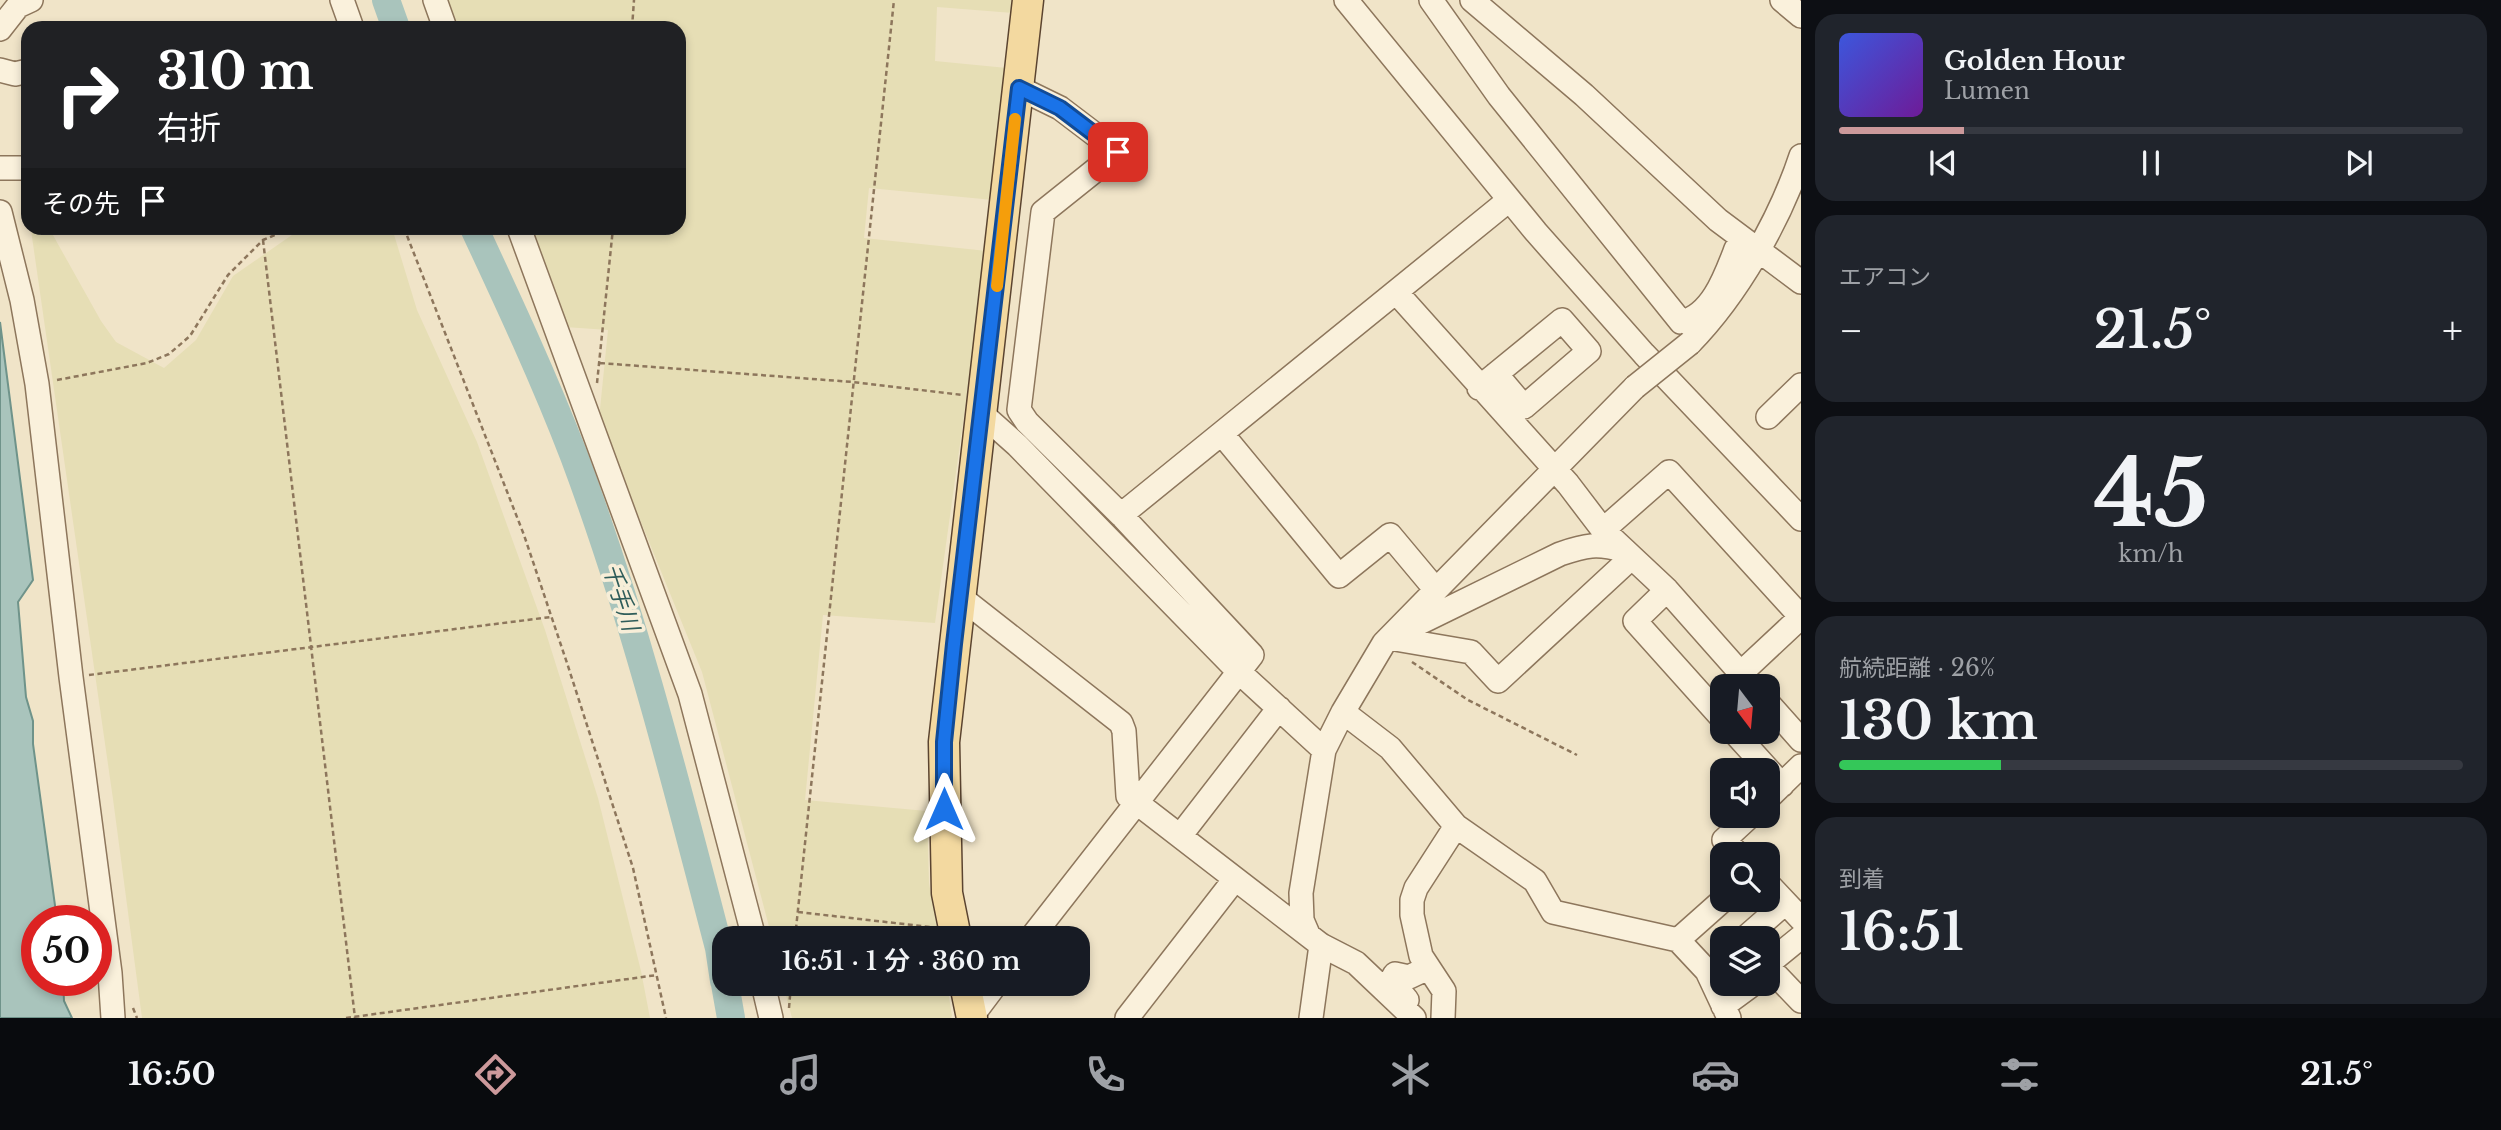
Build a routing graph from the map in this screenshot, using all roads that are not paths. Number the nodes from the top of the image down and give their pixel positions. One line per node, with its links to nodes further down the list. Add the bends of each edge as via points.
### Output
1 (30, 0): 12 (street, via 18,6)
2 (342, 0): 10 (street)
3 (435, 0): 11 (street)
4 (1028, 0): 15 (main road)
5 (1346, 0): 19 (street)
6 (1431, 0): 22 (street, via 1499,96 1681,322 1702,311)
7 (1472, 0): 22 (street, via 1584,95)
8 (1782, 0): 9 (street)
9 (1801, 16)
10 (350, 21)
11 (442, 21)
12 (0, 29)
13 (0, 70): 14 (street)
14 (21, 73)
15 (1019, 88): 26 (main road); 30 (street, via 1060,108 1118,152 1043,212 1019,410)
16 (1801, 156): 22 (street, via 1780,209)
17 (0, 167): 18 (street)
18 (21, 167)
19 (1509, 200): 24 (street); 31 (street, via 1644,354)
20 (0, 212): 77 (street, via 37,384)
21 (522, 235): 58 (street, via 690,694)
22 (1746, 249): 23 (street); 29 (street, bridge, via 1729,298 1690,343 1635,387)
23 (1801, 282)
24 (1396, 292): 28 (street); 29 (street, via 1488,381)
25 (1801, 385): 27 (street)
26 (982, 405): 36 (main road); 38 (street)
27 (1768, 417)
28 (1222, 434): 30 (street); 34 (street, via 1339,576 1390,535)
29 (1552, 469): 32 (street); 34 (street)
30 (1121, 515): 38 (street, via 1252,655)
31 (1801, 519)
32 (1603, 530): 33 (street); 40 (street, via 1668,472 1801,617)
33 (1628, 554): 35 (street); 37 (street, via 1601,544 1560,554); 37 (street, via 1498,681 1471,652)
34 (1436, 590): 37 (street)
35 (1667, 590): 39 (street); 41 (street, via 1635,621)
36 (959, 596): 49 (street, via 1121,723 1128,796); 59 (main road, via 944,742 946,880)
37 (1386, 640): 43 (street)
38 (1238, 671): 42 (street); 49 (street)
39 (1741, 674)
40 (1751, 674)
41 (1710, 705)
42 (1279, 708): 46 (street); 52 (street)
43 (1343, 712): 46 (street); 50 (street, via 1390,748)
44 (1780, 716): 45 (street)
45 (1801, 740)
46 (1324, 750): 63 (street, via 1301,893 1302,920)
47 (1801, 766): 48 (street)
48 (1780, 786)
49 (1136, 802): 52 (street); 60 (street)
50 (1456, 826): 64 (street, via 1535,881 1553,912); 67 (street, via 1412,901 1417,944)
51 (1736, 828): 53 (street)
52 (1180, 836): 54 (street)
53 (1726, 842)
54 (1236, 879): 63 (street); 79 (street)
55 (1780, 897): 56 (street)
56 (1793, 911): 61 (street)
57 (1710, 912): 64 (street)
58 (751, 926)
59 (954, 926)
60 (1040, 926)
61 (1766, 926)
62 (1801, 937): 65 (street)
63 (1314, 940): 76 (street, via 1356,963); 80 (street)
64 (1678, 940): 66 (street)
65 (1780, 953)
66 (1710, 962)
67 (1428, 968): 76 (street, via 1409,977 1395,974 1391,981 1410,1004); 81 (street, via 1444,991)
68 (1780, 979): 69 (street)
69 (1799, 995)
70 (766, 996): 78 (street)
71 (968, 996): 75 (main road)
72 (987, 996): 75 (street)
73 (1741, 996): 74 (street)
74 (1726, 1012)
75 (972, 1017)
76 (1413, 1017)
77 (113, 1018)
78 (771, 1018)
79 (1127, 1018)
80 (1311, 1018)
81 (1443, 1018)

